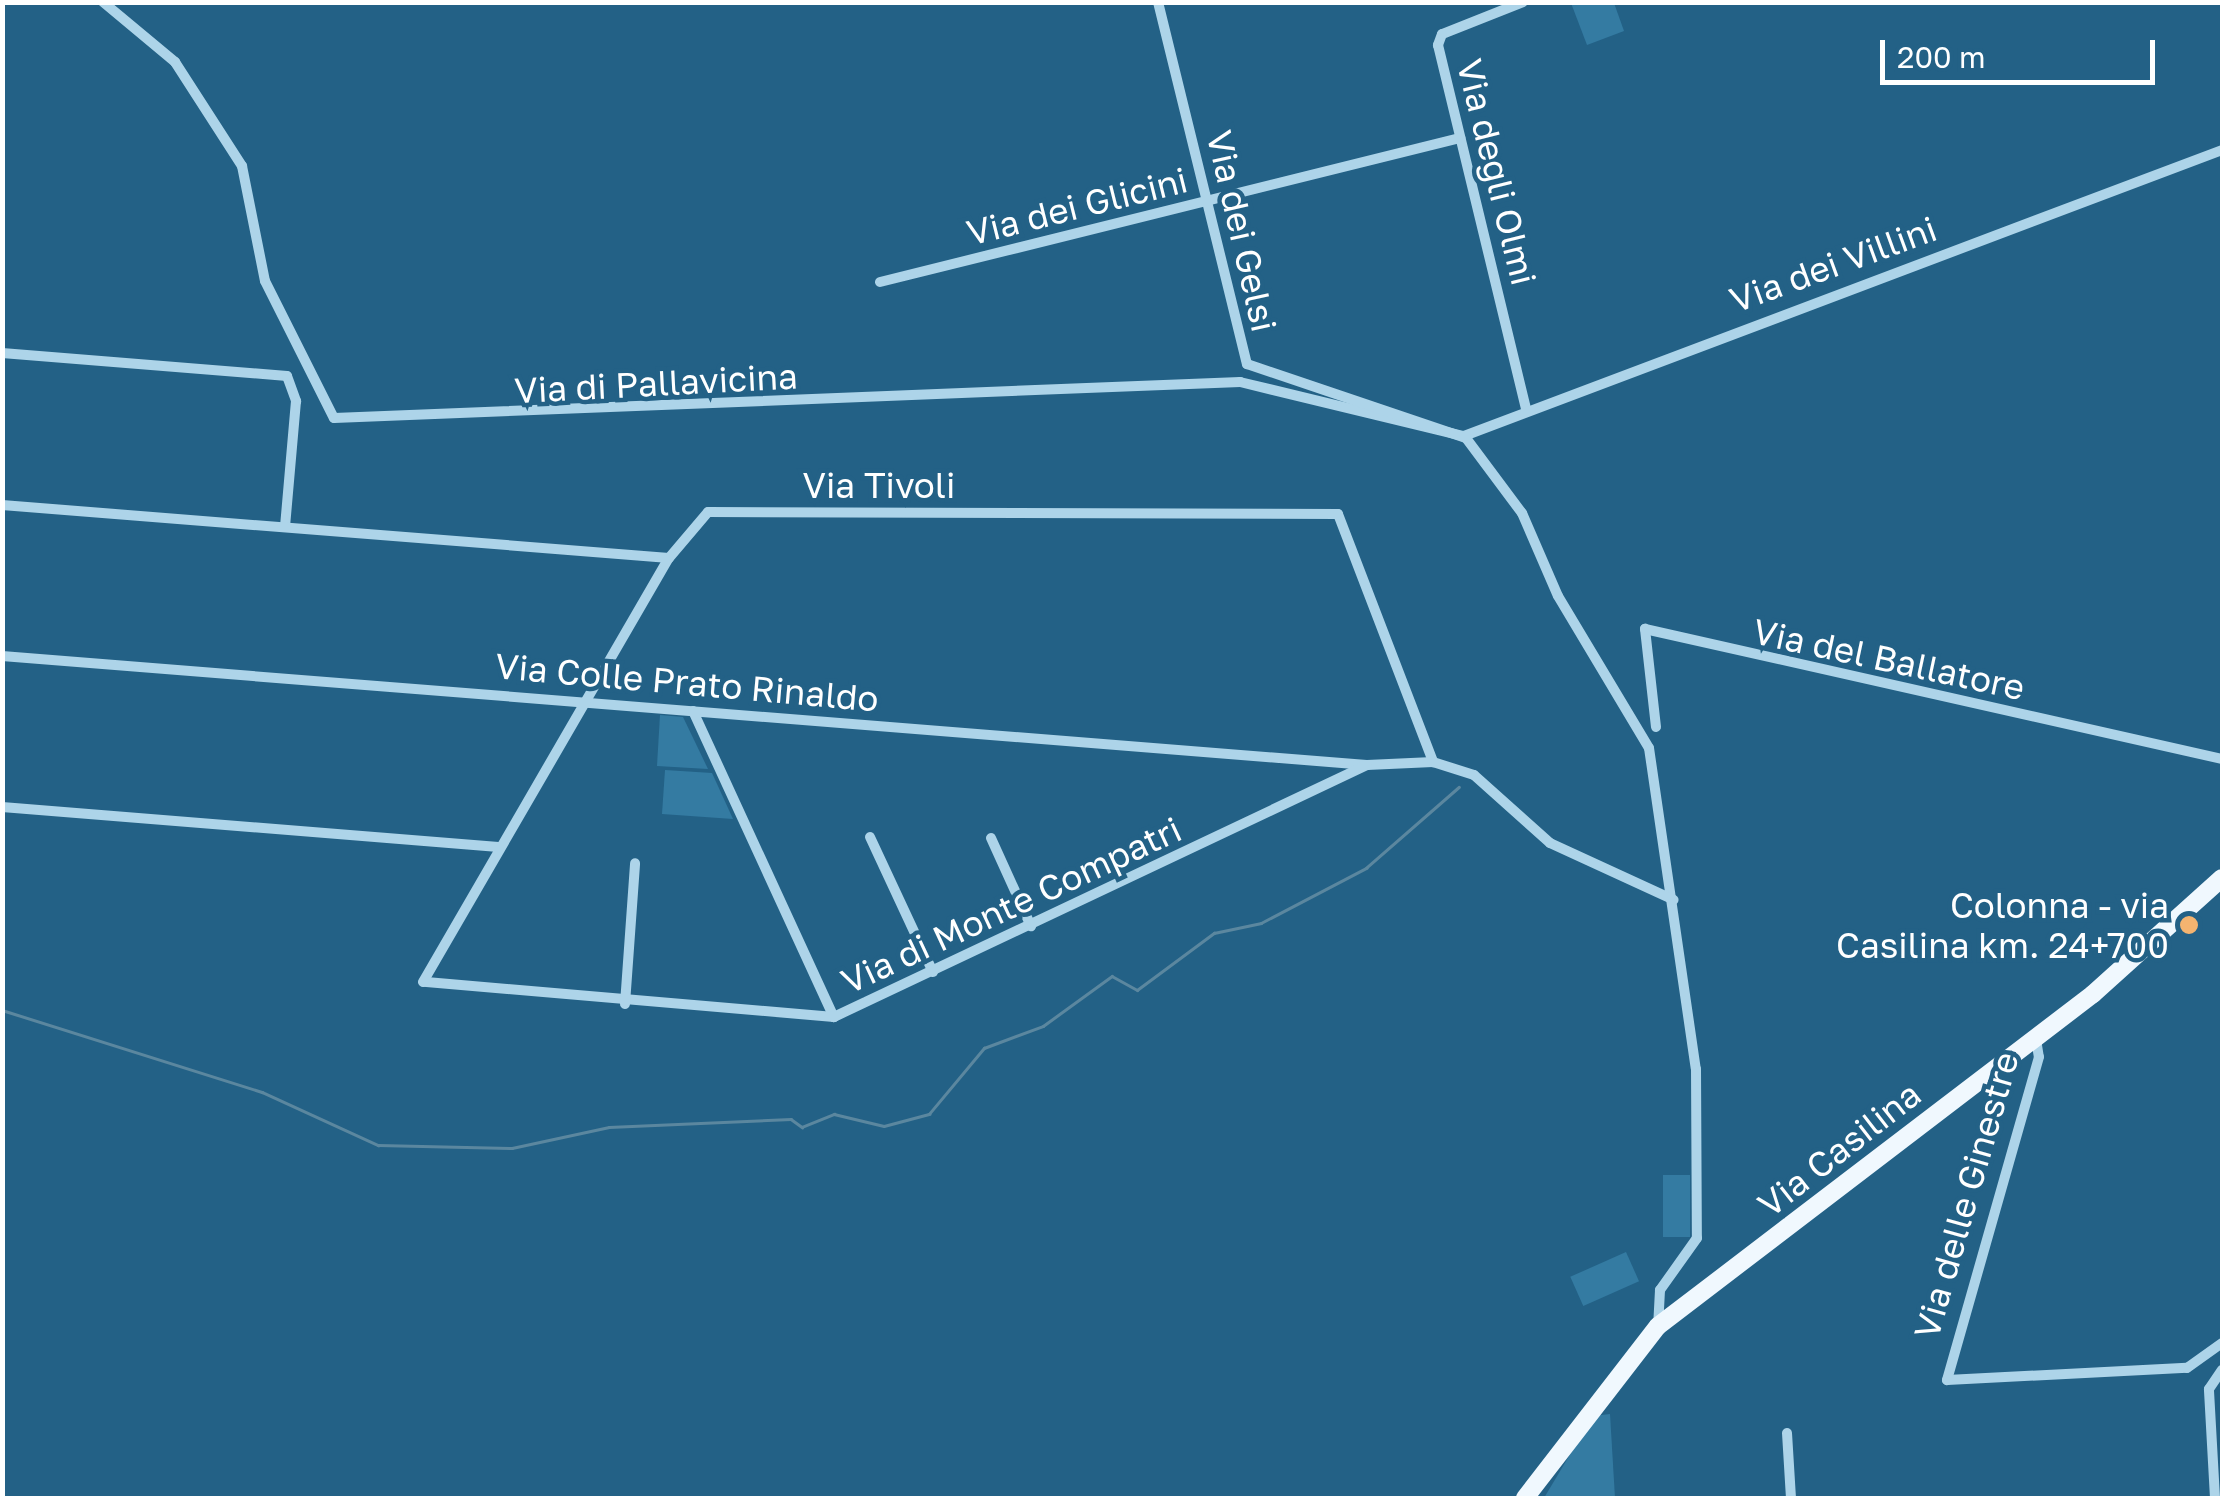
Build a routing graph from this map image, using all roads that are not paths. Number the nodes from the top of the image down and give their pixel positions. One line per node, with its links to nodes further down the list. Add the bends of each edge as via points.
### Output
1 (103, 2): 11 (street, Via di Pallavicina, via 176,62 242,166 265,281 334,418 1240,382)
2 (1158, 2): 7 (street, Via dei Gelsi)
3 (1523, 2): 4 (street, Via degli Olmi)
4 (1490, 8): 5 (street, Via degli Olmi, via 1438,41)
5 (1460, 138): 7 (street, Via dei Glicini); 10 (street, Via degli Olmi)
6 (2222, 150): 10 (street, Via dei Villini)
7 (1208, 202): 8 (street, Via dei Glicini); 11 (street, Via dei Gelsi, via 1250,369)
8 (880, 282)
9 (2, 354): 13 (street, via 286,376 296,401)
10 (1526, 408): 11 (street, Via dei Villini)
11 (1464, 436): 28 (street, via 1522,513 1558,596 1648,746)
12 (2, 505): 13 (street)
13 (285, 527): 14 (street)
14 (668, 558): 16 (street, Via Tivoli); 20 (street, Via Tivoli, via 695,520 714,511 1338,514)
15 (2, 656): 16 (street, Via Colle Prato Rinaldo)
16 (583, 702): 17 (street, Via Colle Prato Rinaldo); 25 (street, Via Tivoli)
17 (693, 711): 21 (street, Via Colle Prato Rinaldo); 33 (street)
18 (1656, 727): 19 (street, Via del Ballatore, via 1645,629)
19 (2222, 759)
20 (1434, 762): 21 (street, Via Colle Prato Rinaldo); 28 (street, via 1474,775 1550,843)
21 (1366, 765): 29 (street, Via di Monte Compatri)
22 (2, 807): 25 (street)
23 (870, 838): 30 (street)
24 (991, 838): 29 (street)
25 (498, 847): 31 (street, Via Tivoli)
26 (635, 862): 32 (street)
27 (2222, 878): 34 (main road, Via Casilina)
28 (1674, 900): 35 (street, via 1696,1057 1697,1234 1660,1290)
29 (1031, 926): 30 (street, Via di Monte Compatri)
30 (933, 972): 33 (street, Via di Monte Compatri)
31 (424, 984): 32 (street, Via di Monte Compatri)
32 (624, 1004): 33 (street, Via di Monte Compatri)
33 (834, 1018)
34 (2036, 1039): 35 (main road, Via Casilina); 36 (street, Via delle Ginestre, via 2039,1057 1947,1380 2187,1368)
35 (1658, 1326): 39 (main road, Via Casilina)
36 (2222, 1343)
37 (2222, 1370): 41 (street, via 2209,1393)
38 (1787, 1434): 40 (street)
39 (1525, 1498)
40 (1791, 1498)
41 (2216, 1498)

